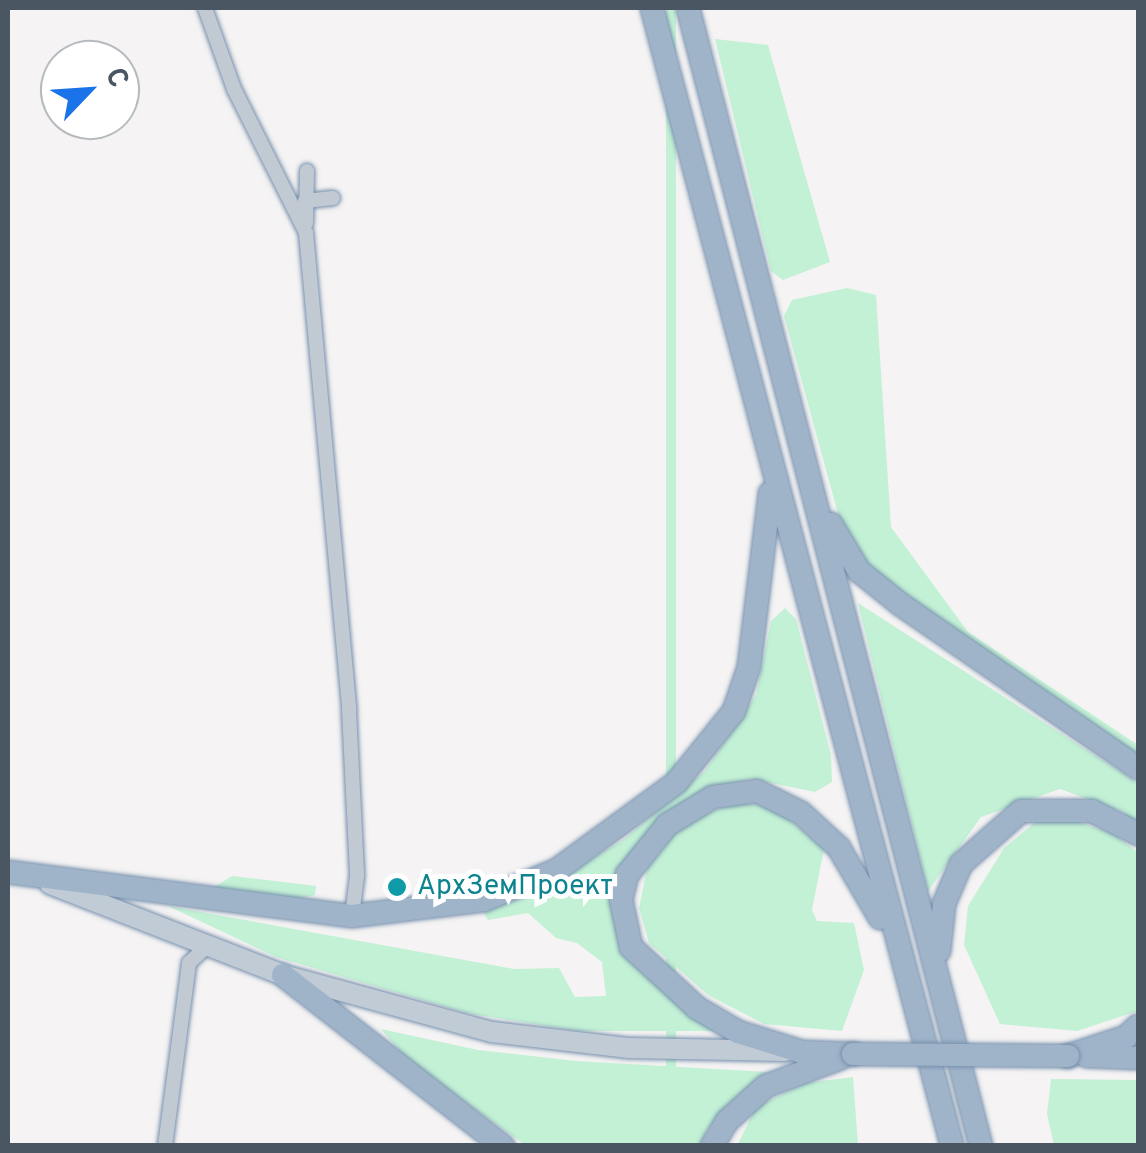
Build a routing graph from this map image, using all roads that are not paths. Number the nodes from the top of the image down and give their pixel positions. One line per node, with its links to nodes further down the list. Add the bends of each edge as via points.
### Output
1 (205, 8): 7 (street, via 234,89)
2 (652, 8): 8 (highway)
3 (688, 8): 9 (highway)
4 (307, 171): 6 (street)
5 (332, 198): 6 (street)
6 (305, 201): 7 (street)
7 (306, 233): 13 (street, via 356,810)
8 (759, 425): 13 (highway, via 770,494 752,648 734,710 710,744 642,811 557,870 484,900); 17 (highway)
9 (818, 504): 10 (highway, via 859,571 1011,685); 16 (highway)
10 (1138, 768)
11 (1138, 834): 16 (highway, via 1092,811 1058,806 1021,811 994,828 962,864 944,904 938,939)
12 (8, 872): 13 (highway); 14 (main road)
13 (352, 916)
14 (207, 946): 15 (main road); 23 (street, via 189,963)
15 (282, 975): 19 (main road, via 492,1032 629,1048); 24 (highway)
16 (943, 1000): 27 (highway)
17 (916, 1003): 19 (highway, via 870,892 839,848 776,796 734,789 713,797 667,825 643,850 627,875 622,921 647,967 697,1008 738,1032); 26 (highway)
18 (1138, 1026): 21 (highway)
19 (802, 1052): 20 (highway)
20 (852, 1054): 21 (highway, bridge); 25 (highway, via 766,1086 727,1121)
21 (1068, 1056): 22 (highway)
22 (1136, 1059)
23 (165, 1146)
24 (502, 1146)
25 (712, 1146)
26 (949, 1146)
27 (980, 1146)

